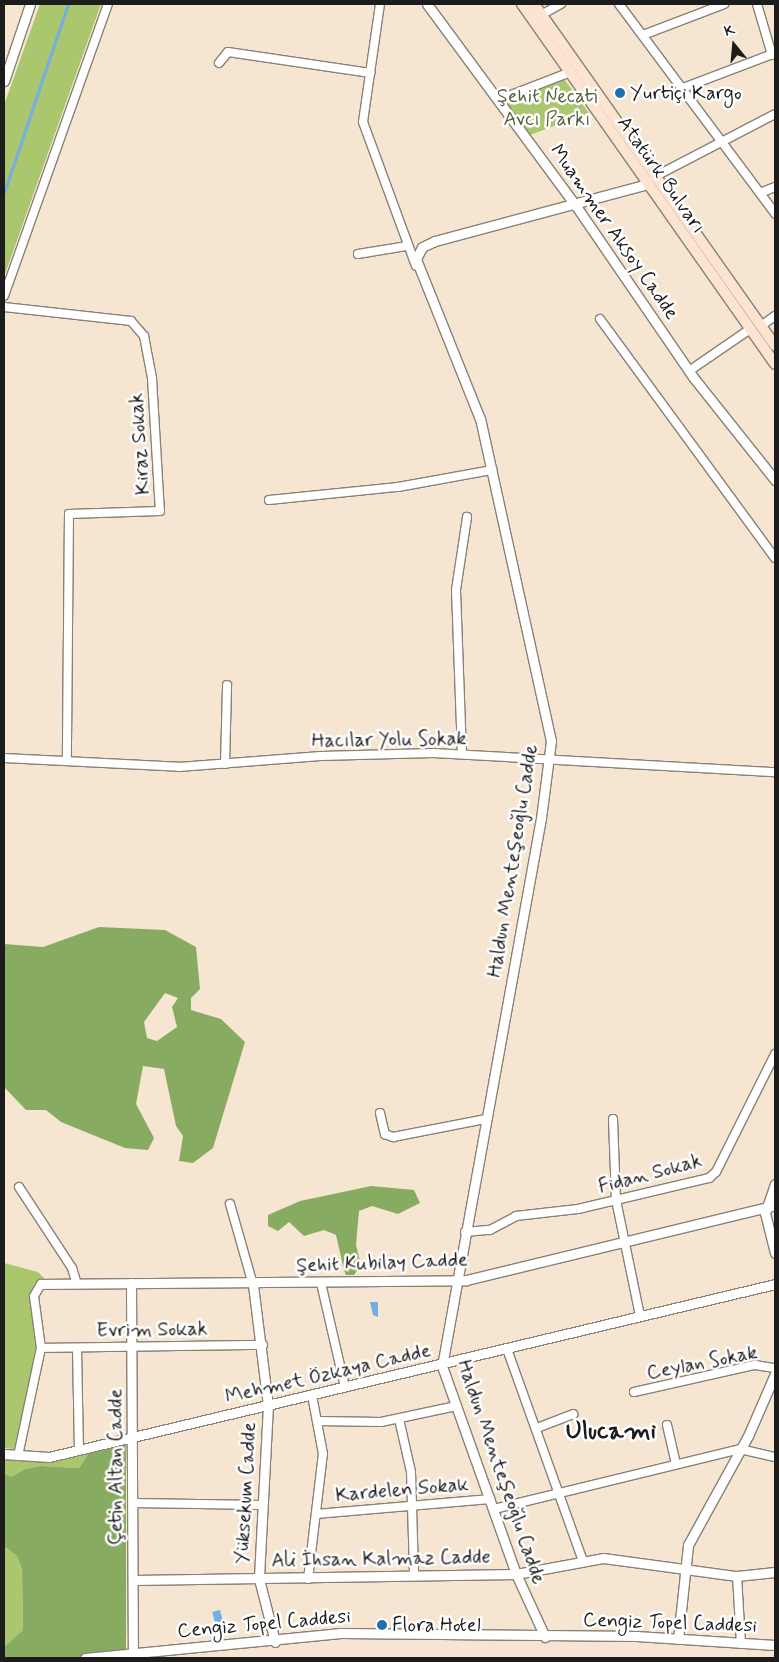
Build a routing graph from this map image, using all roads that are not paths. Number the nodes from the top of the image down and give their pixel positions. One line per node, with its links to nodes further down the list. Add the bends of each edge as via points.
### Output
1 (30, 4): 17 (street)
2 (108, 4): 30 (street)
3 (380, 4): 15 (street)
4 (427, 4): 19 (street, Muammer Aksoy Cadde)
5 (522, 4): 16 (main road, Atatürk Bulvarı)
6 (534, 4): 11 (main road, Atatürk Bulvarı)
7 (561, 4): 11 (street)
8 (619, 4): 12 (street)
9 (724, 4): 12 (street)
10 (756, 4): 13 (street)
11 (540, 14): 22 (main road, Atatürk Bulvarı)
12 (643, 35): 18 (street)
13 (774, 54): 18 (street)
14 (219, 64): 15 (street, via 228,52)
15 (370, 73): 27 (street, via 363,115)
16 (568, 73): 19 (street); 22 (main road, Atatürk Bulvarı)
17 (4, 81)
18 (683, 88): 21 (street)
19 (498, 100): 25 (street, Muammer Aksoy Cadde)
20 (775, 114): 21 (street)
21 (721, 139): 22 (street); 24 (street)
22 (650, 181): 25 (street); 34 (main road, Atatürk Bulvarı); 35 (main road, Atatürk Bulvarı)
23 (775, 187): 24 (street)
24 (760, 193): 26 (street)
25 (576, 206): 29 (street, via 427,244 418,254); 38 (street, Muammer Aksoy Cadde)
26 (775, 213)
27 (406, 246): 28 (street); 29 (street)
28 (358, 254)
29 (416, 267): 39 (street, Haldun Menteşeoğlu Cadde, via 466,380)
30 (4, 296)
31 (4, 307): 48 (street, Kiraz Sokak, via 131,321 144,336 152,378 160,511 69,514)
32 (775, 316): 34 (street)
33 (600, 319): 43 (street)
34 (761, 326): 36 (main road, Atatürk Bulvarı)
35 (750, 329): 37 (main road, Atatürk Bulvarı); 38 (street)
36 (775, 346)
37 (775, 364)
38 (689, 371): 40 (street, Muammer Aksoy Cadde)
39 (492, 470): 41 (street, via 398,487); 47 (street, Haldun Menteşeoğlu Cadde, via 549,733)
40 (775, 480)
41 (268, 500)
42 (467, 517): 45 (street, via 456,590)
43 (775, 558)
44 (227, 685): 49 (street)
45 (462, 754): 47 (street, Hacılar Yolu Sokak); 49 (street, Hacılar Yolu Sokak, via 320,756)
46 (4, 758): 48 (street, Hacılar Yolu Sokak)
47 (550, 759): 50 (street, Hacılar Yolu Sokak); 53 (street, Haldun Menteşeoğlu Cadde)
48 (67, 760): 49 (street, Hacılar Yolu Sokak, via 159,767)
49 (225, 764)
50 (775, 772)
51 (775, 1054): 57 (street, Fidan Sokak, via 714,1175)
52 (380, 1113): 53 (street, via 385,1134 393,1137)
53 (486, 1118): 60 (street, Haldun Menteşeoğlu Cadde)
54 (613, 1119): 57 (street)
55 (775, 1184): 59 (street)
56 (18, 1186): 67 (street, via 72,1268)
57 (616, 1200): 60 (street, Fidan Sokak, via 516,1216 490,1230); 61 (street)
58 (230, 1204): 69 (street)
59 (771, 1206): 61 (street, Şehit Kubilay Cadde); 62 (street)
60 (466, 1232): 63 (street, Haldun Menteşeoğlu Cadde)
61 (623, 1242): 63 (street, Şehit Kubilay Cadde); 70 (street)
62 (775, 1253)
63 (456, 1281): 65 (street, Şehit Kubilay Cadde); 76 (street, Haldun Menteşeoğlu Cadde)
64 (131, 1283): 67 (street, Şehit Kubilay Cadde); 69 (street, Şehit Kubilay Cadde); 72 (street, Çetin Altan Cadde)
65 (321, 1283): 69 (street, Şehit Kubilay Cadde); 79 (street)
66 (41, 1284): 67 (street, Şehit Kubilay Cadde); 73 (street, via 34,1296)
67 (77, 1284)
68 (775, 1284): 70 (street, Mehmet Özkaya Cadde)
69 (253, 1285): 71 (street, Yüksekum Cadde)
70 (640, 1316): 75 (street, Mehmet Özkaya Cadde)
71 (263, 1345): 72 (street, Evrim Sokak); 82 (street, Yüksekum Cadde)
72 (133, 1346): 74 (street, Evrim Sokak); 89 (street, Çetin Altan Cadde)
73 (41, 1348): 74 (street, Evrim Sokak); 93 (street)
74 (76, 1348): 91 (street)
75 (507, 1349): 76 (street, Mehmet Özkaya Cadde); 88 (street)
76 (442, 1366): 79 (street, Mehmet Özkaya Cadde); 83 (street, Haldun Menteşeoğlu Cadde)
77 (775, 1368): 80 (street, Ceylan Sokak, via 755,1365)
78 (775, 1374): 90 (street)
79 (345, 1387): 81 (street, Mehmet Özkaya Cadde)
80 (634, 1392)
81 (312, 1396): 82 (street, Mehmet Özkaya Cadde); 86 (street)
82 (268, 1405): 89 (street, Mehmet Özkaya Cadde); 99 (street, Yüksekum Cadde)
83 (456, 1406): 85 (street); 97 (street, Haldun Menteşeoğlu Cadde)
84 (573, 1414): 88 (street)
85 (399, 1419): 86 (street, via 355,1423); 100 (street, via 409,1460)
86 (318, 1421): 102 (street, via 323,1454)
87 (667, 1425): 95 (street)
88 (537, 1428): 96 (street)
89 (133, 1437): 91 (street, Mehmet Özkaya Cadde); 98 (street, Çetin Altan Cadde)
90 (740, 1449): 94 (street); 95 (street); 104 (street, via 691,1536)
91 (79, 1450): 93 (street, Mehmet Özkaya Cadde, via 42,1458)
92 (4, 1454): 93 (street, Mehmet Özkaya Cadde)
93 (18, 1456)
94 (775, 1457)
95 (676, 1464): 96 (street)
96 (558, 1490): 101 (street); 103 (street)
97 (490, 1499): 100 (street, Kardelen Sokak); 101 (street, Haldun Menteşeoğlu Cadde)
98 (133, 1504): 99 (street); 110 (street, Çetin Altan Cadde)
99 (262, 1505): 111 (street, Yüksekum Cadde)
100 (413, 1505): 102 (street, Kardelen Sokak); 107 (street)
101 (494, 1509): 106 (street, Haldun Menteşeoğlu Cadde)
102 (316, 1514): 109 (street)
103 (582, 1559): 104 (street, Ali İhsan Kalmaz Cadde); 106 (street, Ali İhsan Kalmaz Cadde)
104 (683, 1566): 108 (street, Ali İhsan Kalmaz Cadde); 113 (street)
105 (775, 1572): 108 (street, Ali İhsan Kalmaz Cadde)
106 (516, 1574): 107 (street, Ali İhsan Kalmaz Cadde); 112 (street, Haldun Menteşeoğlu Cadde)
107 (414, 1576): 109 (street, Ali İhsan Kalmaz Cadde)
108 (737, 1576): 115 (street)
109 (308, 1579): 111 (street, Ali İhsan Kalmaz Cadde)
110 (134, 1580): 111 (street, Ali İhsan Kalmaz Cadde); 117 (street, Çetin Altan Cadde)
111 (259, 1580): 114 (street, Yüksekum Cadde)
112 (545, 1637): 113 (street, Cengiz Topel Caddesi); 114 (street, Cengiz Topel Caddesi, via 341,1633)
113 (678, 1639): 115 (street, Cengiz Topel Caddesi)
114 (275, 1642): 117 (street, Cengiz Topel Caddesi)
115 (741, 1644): 116 (street, Cengiz Topel Caddesi)
116 (775, 1645)
117 (133, 1651): 118 (street, Cengiz Topel Caddesi)
118 (85, 1658)

